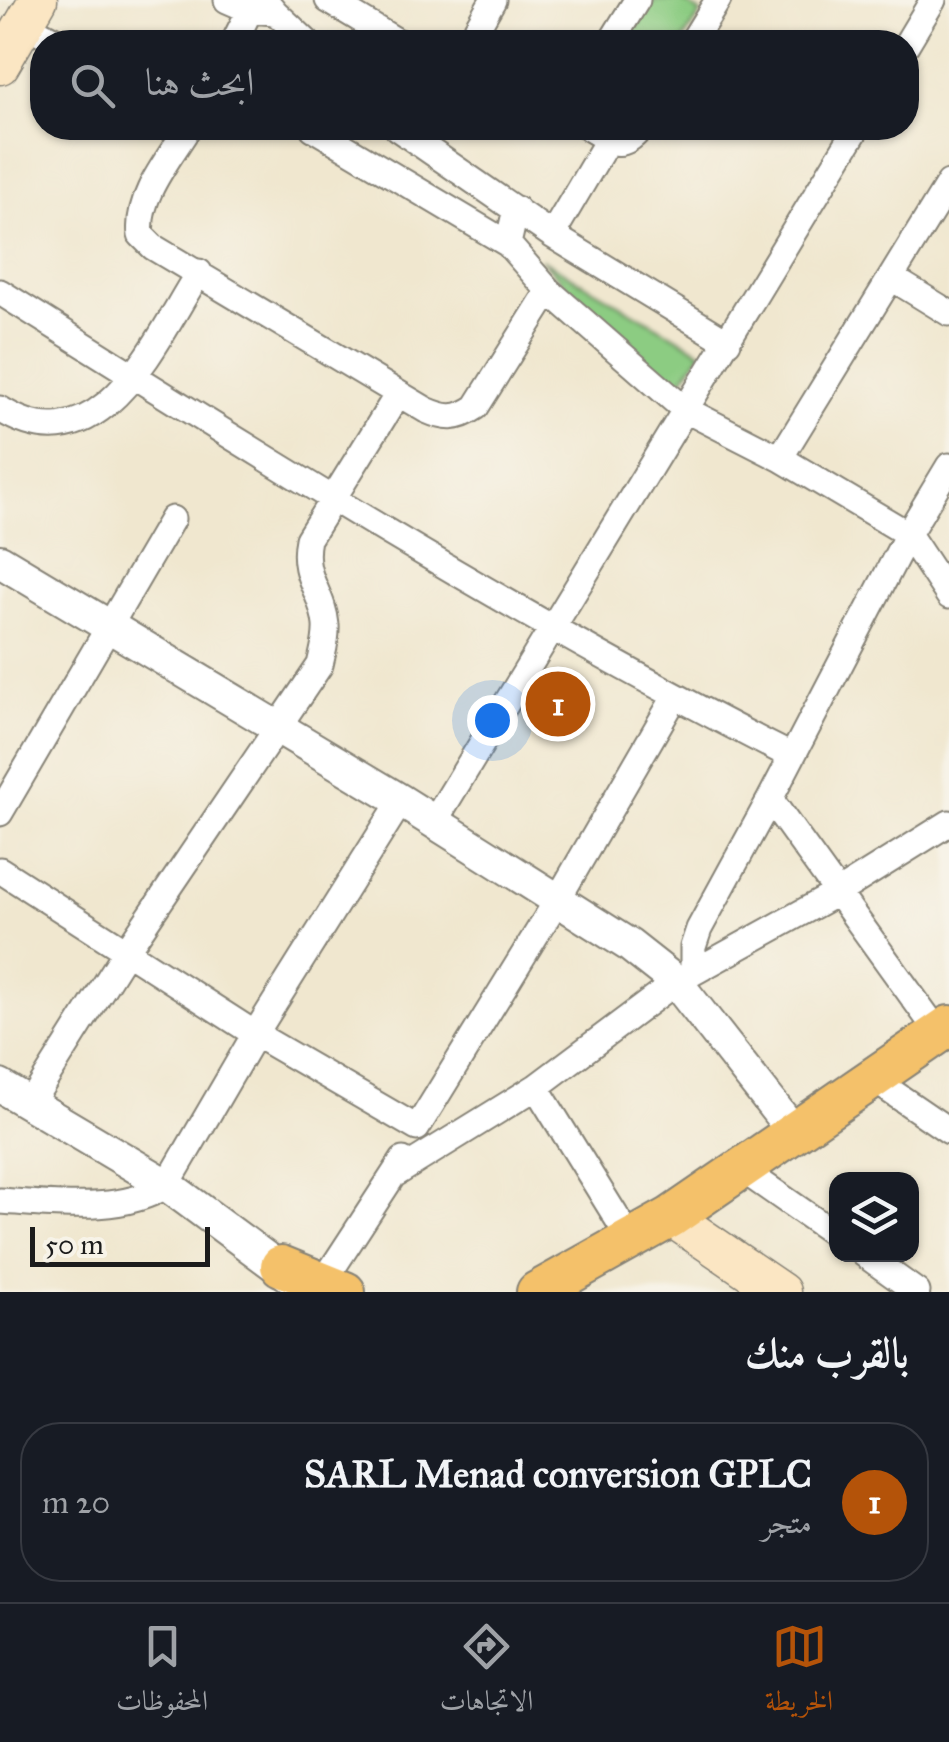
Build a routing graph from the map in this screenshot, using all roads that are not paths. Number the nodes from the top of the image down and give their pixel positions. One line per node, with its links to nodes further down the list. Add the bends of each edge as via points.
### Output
1 (328, 0): 10 (street)
2 (494, 0): 11 (street)
3 (636, 0): 12 (street)
4 (718, 0): 13 (street)
5 (934, 0): 14 (street)
6 (254, 5): 8 (street); 9 (street)
7 (31, 12): 15 (main road)
8 (240, 30)
9 (290, 30)
10 (378, 30)
11 (476, 30)
12 (618, 30)
13 (699, 30)
14 (915, 30)
15 (0, 65)
16 (180, 140): 25 (street, via 154,182 140,235)
17 (333, 140): 24 (street)
18 (420, 140): 22 (street)
19 (596, 140): 23 (street)
20 (850, 140): 30 (street)
21 (949, 183): 26 (street)
22 (516, 209): 23 (street); 24 (street)
23 (552, 235): 30 (street)
24 (508, 244): 28 (street)
25 (199, 272): 31 (street); 32 (street)
26 (892, 278): 29 (street); 35 (street)
27 (0, 292): 31 (street)
28 (548, 292): 32 (street, via 476,408 444,418); 33 (street)
29 (949, 313)
30 (728, 342): 33 (street)
31 (132, 376): 34 (street, via 98,414 78,422 55,427); 37 (street)
32 (398, 394): 37 (street)
33 (684, 409): 35 (street); 43 (street)
34 (3, 419)
35 (780, 458): 39 (street)
36 (949, 466): 39 (street)
37 (334, 502): 43 (street); 46 (street, via 308,539 304,559 326,622 326,642 320,664)
38 (172, 518): 44 (street)
39 (908, 534): 41 (street); 47 (street)
40 (0, 561): 44 (street)
41 (941, 567): 42 (street)
42 (949, 596)
43 (554, 626): 45 (street); 51 (street)
44 (108, 628): 46 (street); 50 (street)
45 (675, 697): 47 (street); 55 (street)
46 (276, 726): 49 (street); 56 (street)
47 (791, 756): 48 (street)
48 (770, 799): 54 (street); 57 (street, via 698,928)
49 (401, 801): 51 (street); 59 (street)
50 (0, 813)
51 (434, 822): 55 (street)
52 (949, 823): 54 (street)
53 (0, 870): 56 (street)
54 (837, 893): 57 (street); 58 (street)
55 (558, 898): 57 (street); 64 (street)
56 (125, 954): 59 (street); 63 (street)
57 (684, 977): 62 (street); 65 (street)
58 (944, 1029): 60 (main road)
59 (255, 1034): 64 (street); 69 (street)
60 (873, 1079): 65 (main road); 66 (street)
61 (0, 1086): 63 (street)
62 (536, 1087): 68 (street); 73 (street)
63 (30, 1104): 69 (street)
64 (417, 1128): 68 (street)
65 (793, 1131): 67 (main road)
66 (949, 1132)
67 (740, 1168): 71 (main road); 72 (street)
68 (397, 1173): 75 (street)
69 (167, 1185): 70 (street, via 112,1204); 75 (street)
70 (0, 1201)
71 (671, 1217): 73 (main road); 77 (main road)
72 (829, 1231)
73 (630, 1238): 76 (main road)
74 (875, 1262): 78 (street)
75 (310, 1285)
76 (541, 1290)
77 (780, 1292)
78 (917, 1292)

